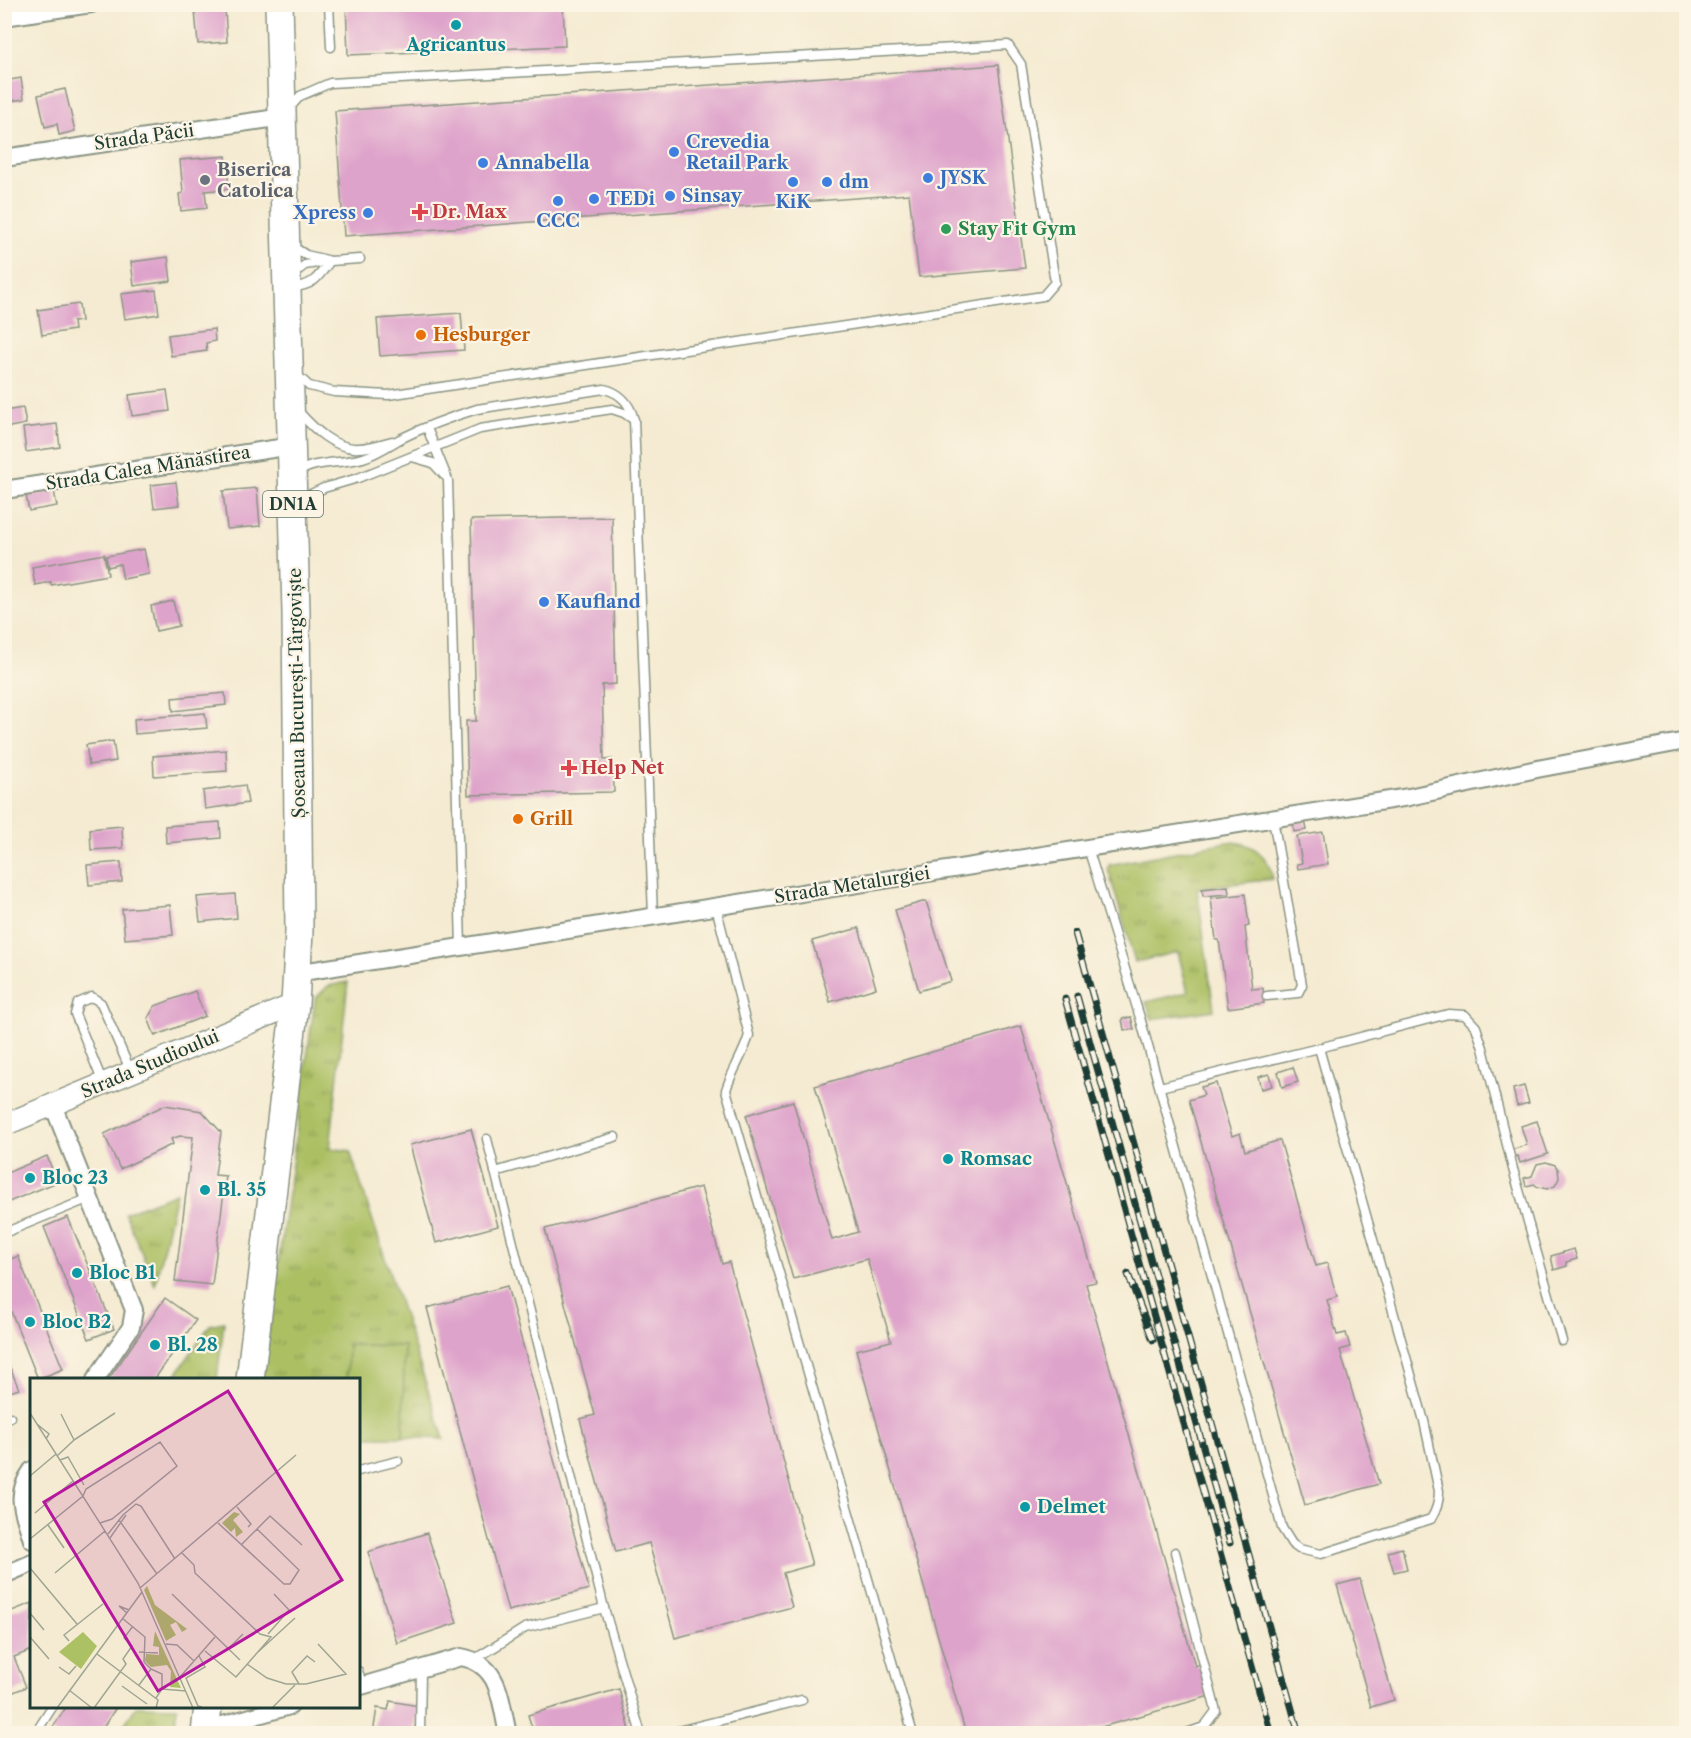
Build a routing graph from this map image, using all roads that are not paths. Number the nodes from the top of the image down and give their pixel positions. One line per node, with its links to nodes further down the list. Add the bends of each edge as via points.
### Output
1 (92, 4): 4 (street)
2 (279, 4): 6 (main road, Șoseaua București-Târgoviște / DN1A)
3 (329, 4): 5 (lane)
4 (4, 17)
5 (331, 47)
6 (282, 117): 7 (street, Strada Păcii); 8 (main road, Șoseaua București-Târgoviște / DN1A); 12 (lane, via 300,96 330,83 1008,45 1020,64 1055,282 1042,296 388,394 334,392 309,386)
7 (4, 158)
8 (286, 243): 10 (lane, via 306,255); 11 (main road, Șoseaua București-Târgoviște / DN1A)
9 (360, 259): 10 (lane)
10 (330, 261): 11 (lane, via 305,265); 11 (lane, via 307,286)
11 (287, 283): 12 (main road, Șoseaua București-Târgoviște / DN1A)
12 (290, 368): 13 (main road, Șoseaua București-Târgoviște / DN1A)
13 (291, 403): 16 (lane, via 318,431 342,445 361,448); 17 (main road, Șoseaua București-Târgoviște / DN1A)
14 (634, 420): 15 (lane, via 627,402 604,389 477,410); 18 (lane, via 612,410 527,421 480,429); 28 (lane)
15 (427, 428): 16 (lane); 18 (lane)
16 (401, 439): 20 (lane, via 366,458 313,465)
17 (292, 446): 20 (main road, Șoseaua București-Târgoviște / DN1A); 22 (street, Strada Calea Mănăstirea)
18 (435, 448): 19 (lane); 21 (lane)
19 (412, 457): 21 (lane, via 433,463); 23 (lane, via 311,494)
20 (292, 479): 23 (main road, Șoseaua București-Târgoviște / DN1A)
21 (448, 480): 29 (lane)
22 (4, 490)
23 (294, 520): 30 (main road, Șoseaua București-Târgoviște / DN1A, via 299,932)
24 (1686, 741): 25 (street, Strada Metalurgiei, via 1409,797)
25 (1273, 819): 26 (street, Strada Metalurgiei); 31 (lane, via 1302,985 1298,993)
26 (1088, 848): 27 (street, Strada Metalurgiei); 36 (lane)
27 (716, 906): 28 (street, Strada Metalurgiei); 67 (lane, via 749,1035 726,1089)
28 (653, 916): 29 (street, Strada Metalurgiei)
29 (462, 947): 30 (street, Strada Metalurgiei)
30 (296, 973): 32 (main road, Șoseaua București-Târgoviște / DN1A)
31 (1267, 996)
32 (295, 1004): 34 (street, Strada Studioului); 46 (main road, Șoseaua București-Târgoviște / DN1A)
33 (1318, 1048): 36 (lane); 36 (lane, via 1424,1421 1439,1491 1439,1503 1431,1519 1321,1554 1299,1549 1282,1528); 44 (lane, via 1448,1014 1466,1015 1472,1021 1483,1048)
34 (131, 1072): 35 (street, Strada Studioului); 35 (lane, via 101,1003 92,997 78,1003 75,1014)
35 (103, 1084): 37 (street, Strada Studioului)
36 (1160, 1087)
37 (53, 1105): 38 (street, Strada Studioului); 42 (street)
38 (4, 1125)
39 (615, 1137): 41 (lane)
40 (487, 1139): 41 (lane)
41 (495, 1172): 54 (lane)
42 (90, 1198): 43 (lane); 45 (street, via 134,1310 132,1327)
43 (4, 1233)
44 (1562, 1341)
45 (96, 1378)
46 (250, 1378)
47 (398, 1461): 48 (lane)
48 (360, 1470)
49 (30, 1473): 50 (street, via 20,1499)
50 (30, 1533)
51 (1175, 1552): 68 (lane, via 1216,1711 1204,1727)
52 (30, 1564): 53 (street)
53 (4, 1575)
54 (604, 1608): 55 (lane, via 525,1628); 65 (lane)
55 (475, 1659): 56 (street, via 462,1657); 64 (street, via 495,1680)
56 (422, 1669): 57 (street); 63 (lane)
57 (360, 1682)
58 (802, 1700): 66 (lane)
59 (52, 1708): 62 (lane)
60 (285, 1708): 61 (street)
61 (206, 1723)
62 (35, 1734)
63 (420, 1734)
64 (508, 1734)
65 (641, 1734)
66 (666, 1734)
67 (913, 1734)
68 (1184, 1734)

